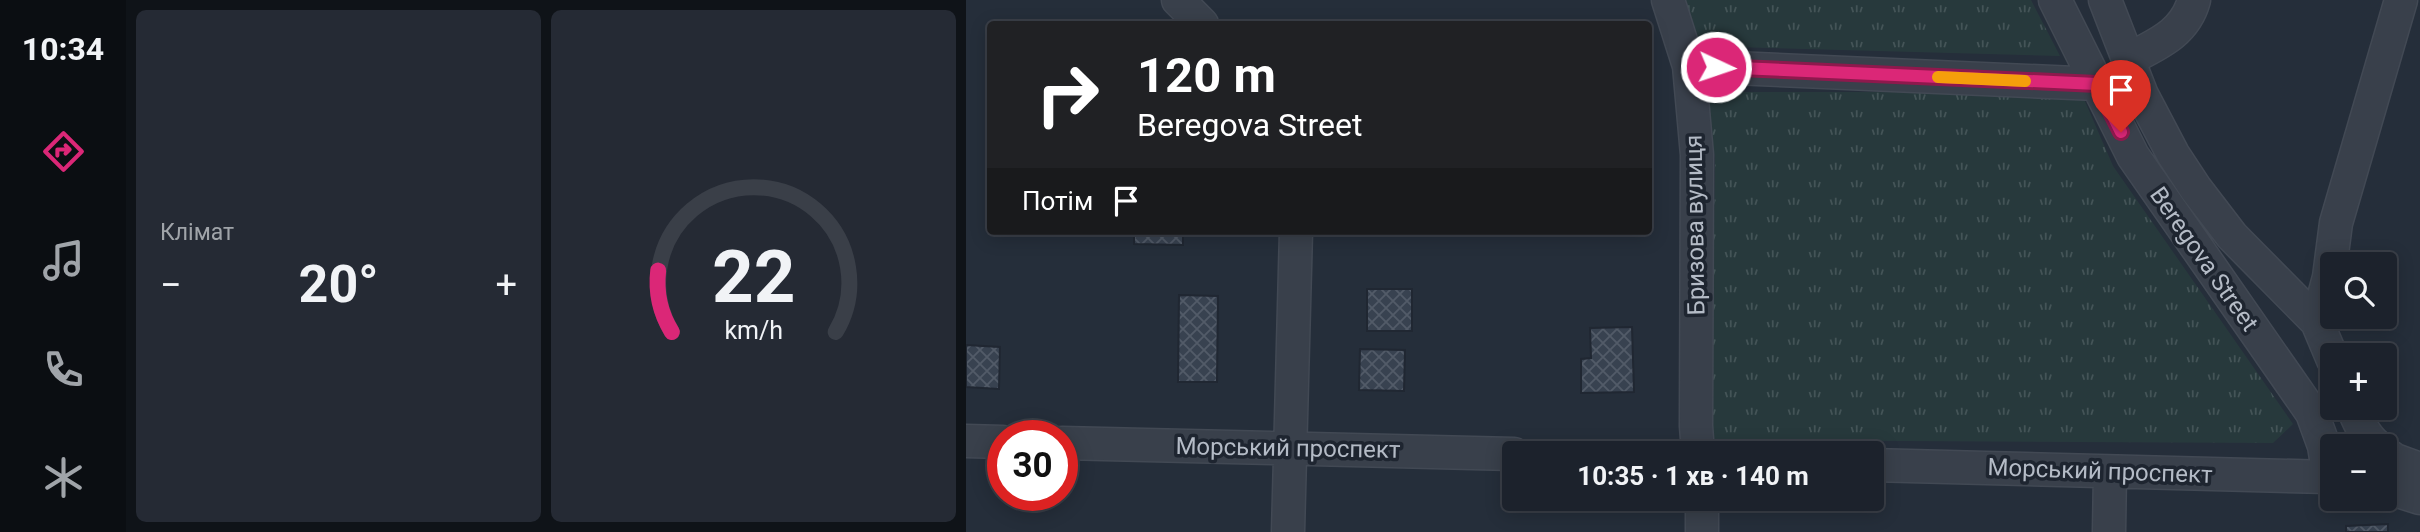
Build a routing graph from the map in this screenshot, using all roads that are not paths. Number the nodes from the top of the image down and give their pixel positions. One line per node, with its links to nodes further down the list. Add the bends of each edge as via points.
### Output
1 (1178, 0): 7 (street)
2 (1668, 0): 9 (street, Бризова вулиця)
3 (2055, 0): 10 (street, Beregova Street)
4 (2105, 0): 8 (street)
5 (2194, 0): 8 (street, via 2179,30)
6 (2401, 0): 12 (street, via 2336,223)
7 (1199, 21)
8 (2129, 59): 12 (street, via 2142,95 2196,189 2232,236)
9 (1689, 66): 10 (street); 16 (street, Бризова вулиця, via 1698,155)
10 (2097, 84): 14 (street, Beregova Street, via 2133,156 2312,412)
11 (1296, 235): 19 (street)
12 (2317, 322): 13 (street)
13 (2326, 343)
14 (2320, 435)
15 (966, 441): 17 (street)
16 (1697, 441)
17 (987, 442)
18 (1078, 443): 19 (street, Морський проспект)
19 (1289, 448): 20 (street, Морський проспект); 29 (street)
20 (1502, 454)
21 (2397, 461): 23 (street)
22 (1884, 465): 24 (street, Морський проспект)
23 (2420, 469)
24 (2110, 472): 25 (street, Морський проспект); 31 (street)
25 (2320, 477)
26 (2397, 490): 27 (street)
27 (2420, 498)
28 (1702, 511): 30 (street)
29 (1288, 532)
30 (1702, 532)
31 (2109, 532)

